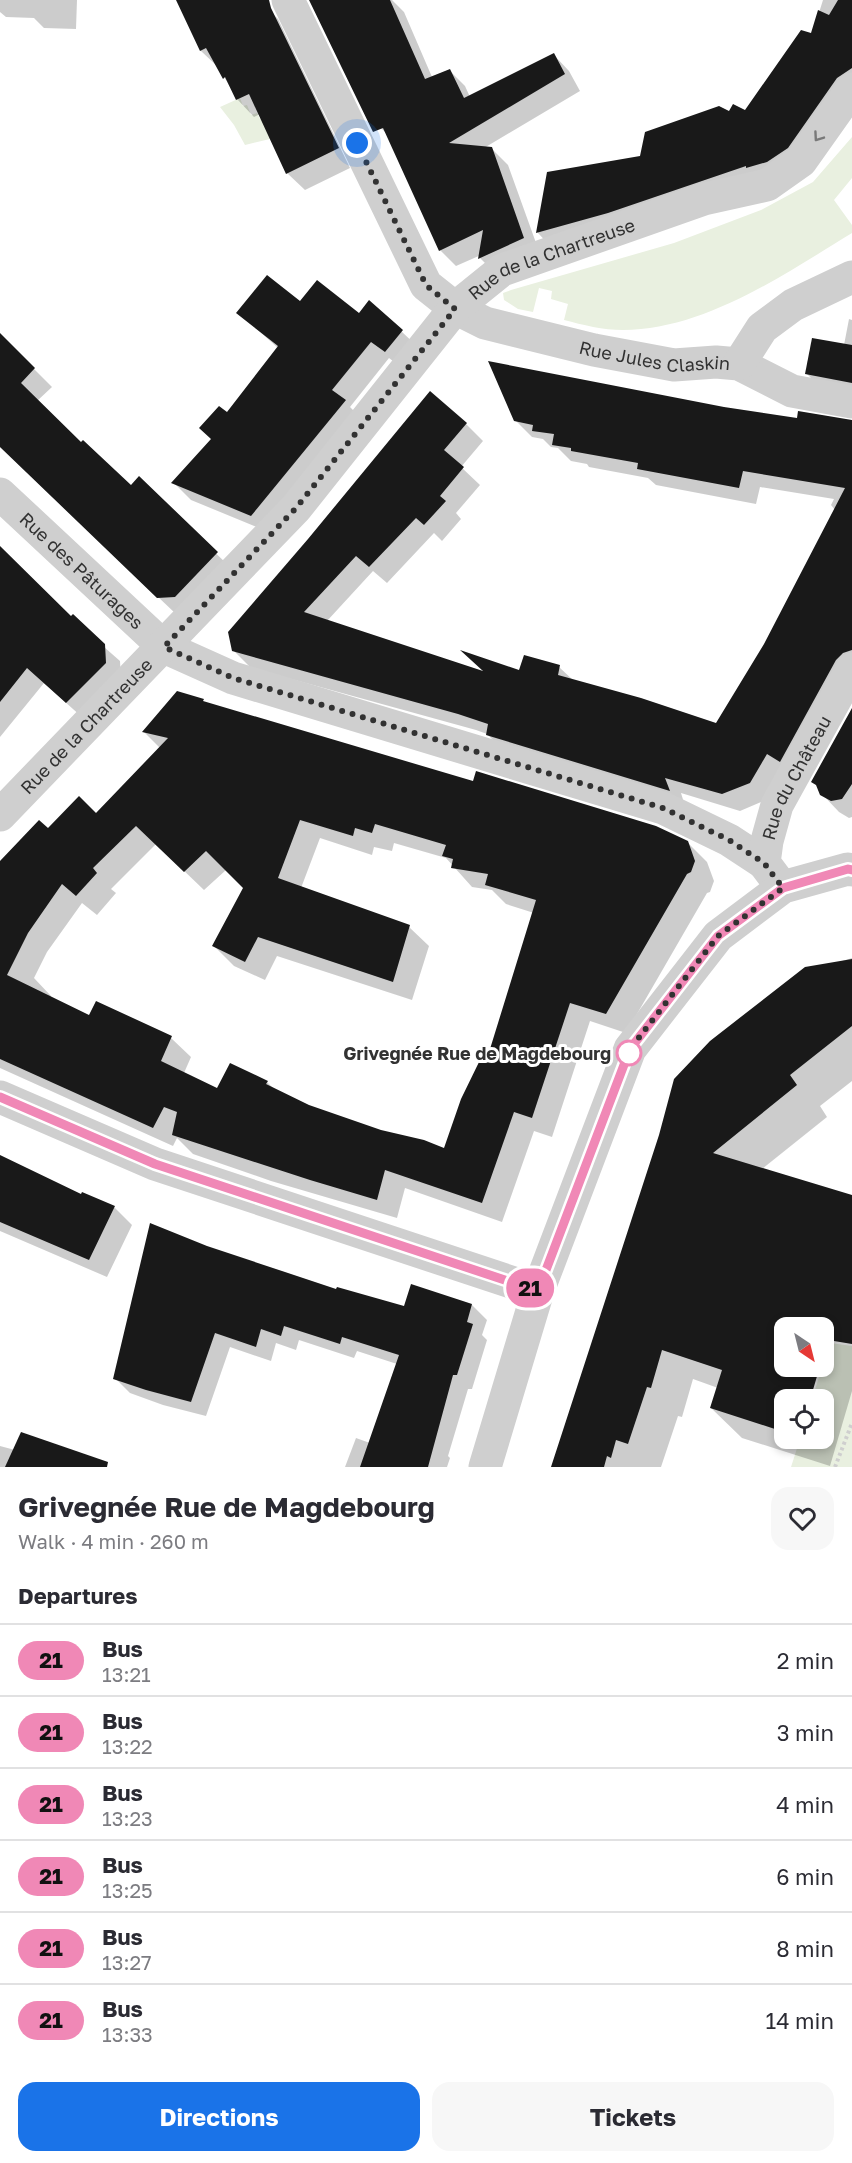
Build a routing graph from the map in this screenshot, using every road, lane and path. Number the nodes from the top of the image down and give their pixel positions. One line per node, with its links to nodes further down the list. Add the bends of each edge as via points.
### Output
1 (288, 0): 4 (street, Rue Jules Claskin, via 426,285)
2 (852, 89): 4 (street, Rue de la Chartreuse, one-way to 4, via 801,161 767,185 704,199 502,270)
3 (852, 277): 5 (street, via 793,305 762,328)
4 (455, 309): 5 (street, Rue Jules Claskin, via 485,323 606,352 674,365); 8 (street, Rue de la Chartreuse, via 296,508)
5 (739, 364): 6 (street, Rue Jules Claskin, via 792,391)
6 (852, 402)
7 (0, 494): 8 (street, Rue des Pâturages)
8 (164, 647): 10 (street, Rue de la Chartreuse); 12 (street, Rue des Pâturages, via 233,678 663,808 729,840)
9 (852, 669): 12 (street, Rue du Château, via 777,805 766,841)
10 (0, 815)
11 (852, 870): 12 (street)
12 (774, 875): 14 (street, via 718,936 630,1049)
13 (0, 1096): 14 (street, via 155,1164)
14 (538, 1291): 16 (street)
15 (852, 1423): 17 (path)
16 (484, 1467)
17 (835, 1467)

